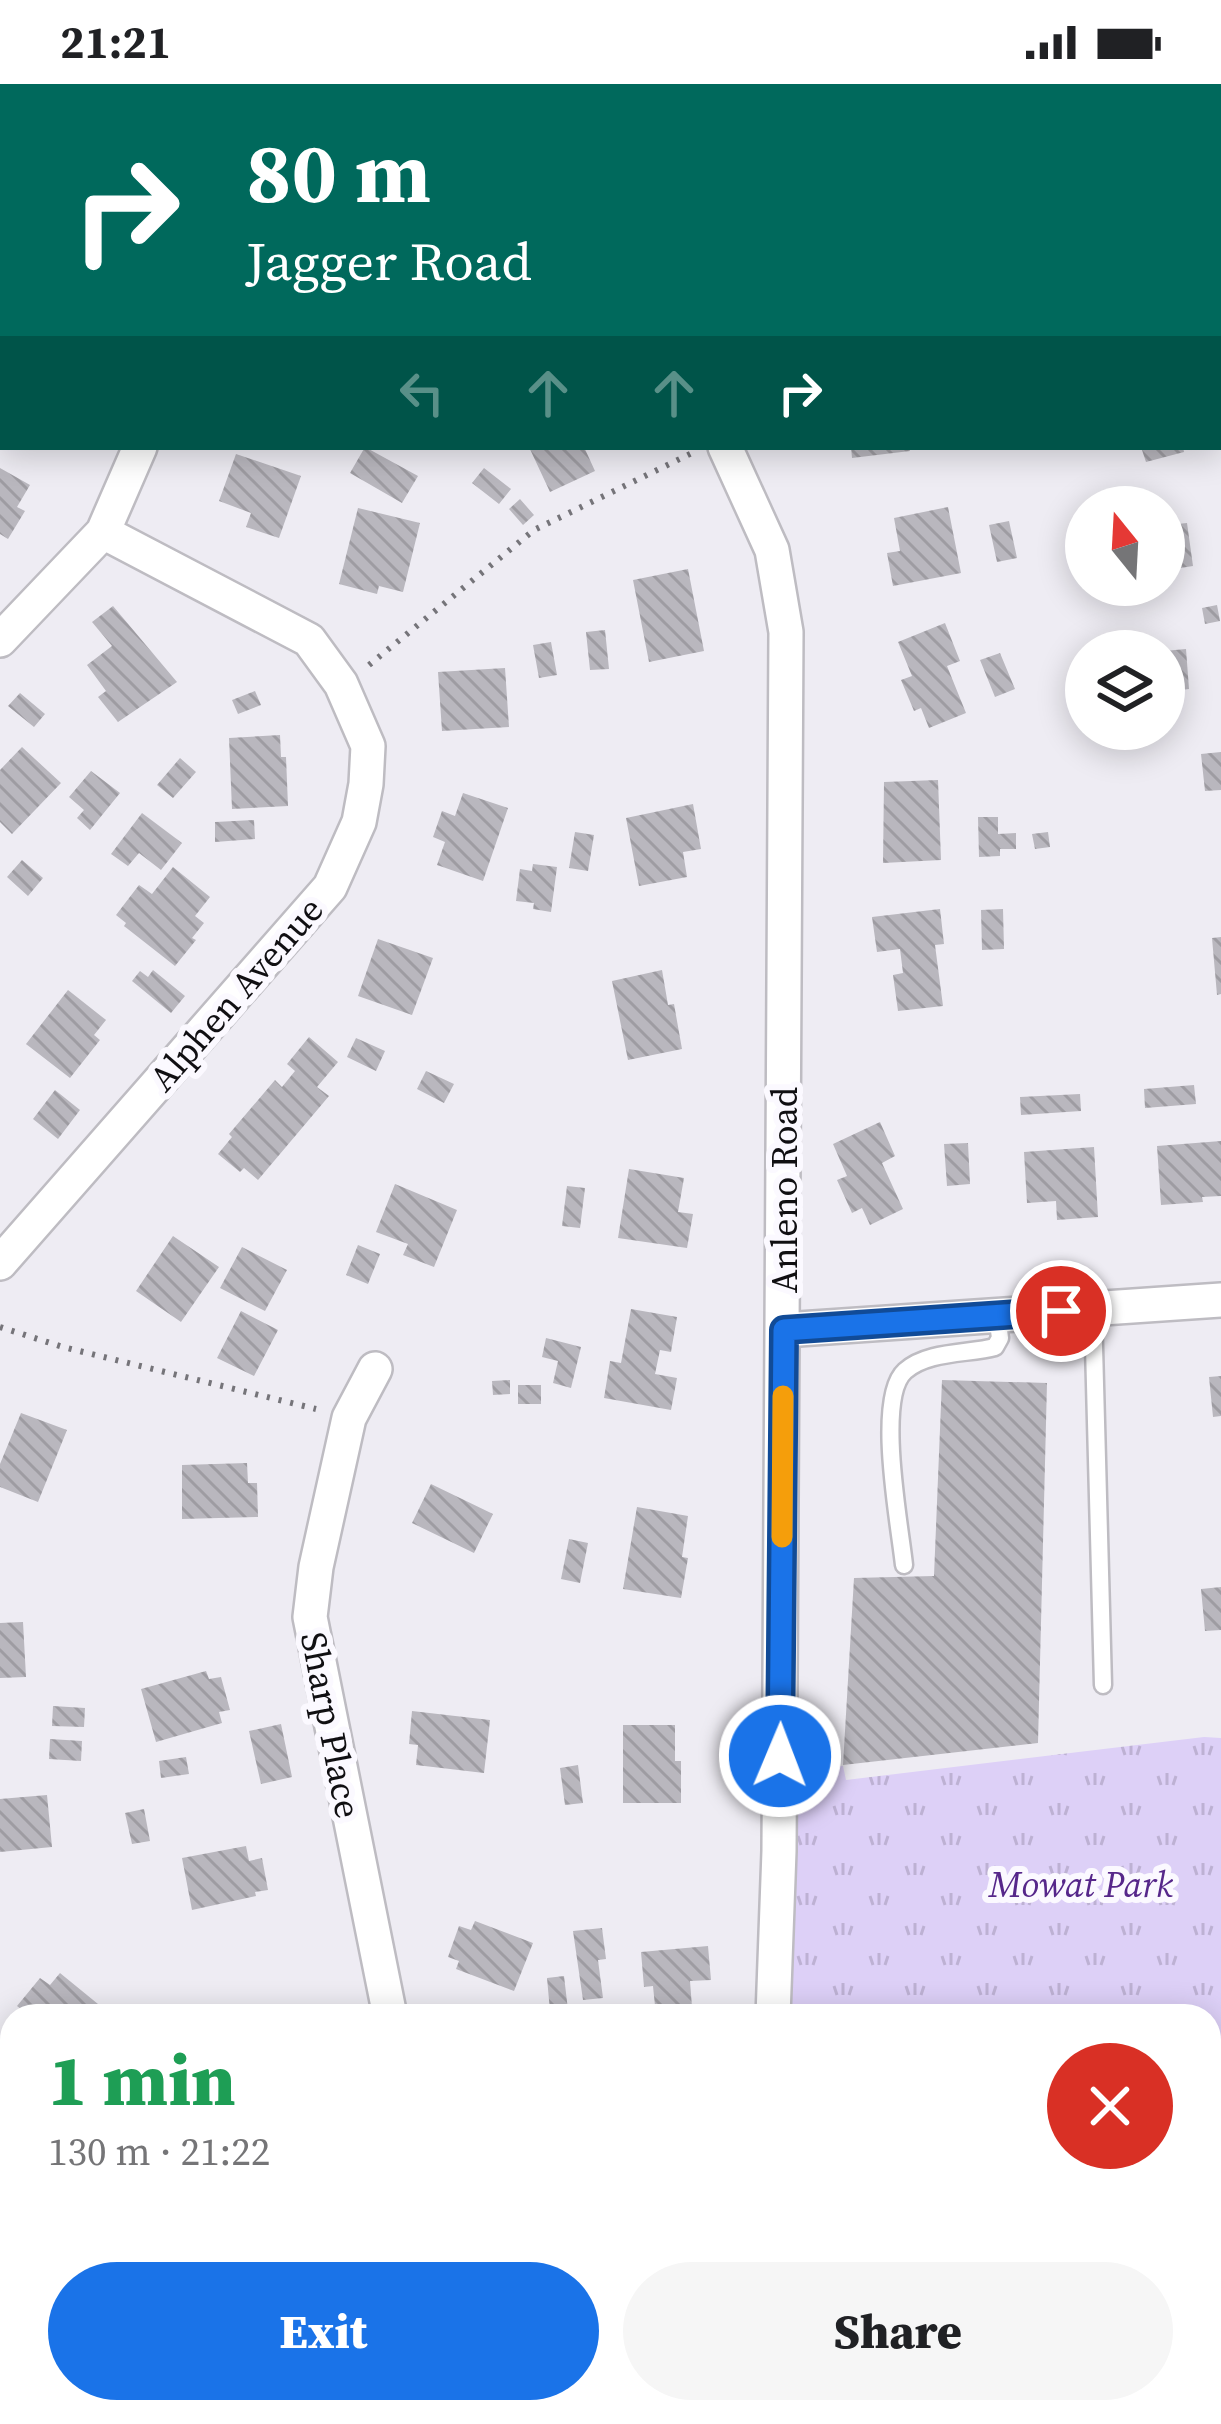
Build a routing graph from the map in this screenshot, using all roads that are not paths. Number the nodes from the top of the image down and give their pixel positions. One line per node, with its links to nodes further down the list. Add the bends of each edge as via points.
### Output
1 (139, 450): 3 (street)
2 (725, 450): 9 (street, Anleno Road, via 772,550 786,632)
3 (103, 532): 4 (street); 5 (street, Alphen Avenue, via 309,640 341,684 368,746 366,784 330,887)
4 (0, 640)
5 (0, 1263)
6 (1221, 1300): 7 (street)
7 (1093, 1309): 8 (street); 12 (lane)
8 (997, 1316): 9 (street); 11 (lane, via 995,1347 907,1368 892,1395)
9 (784, 1330): 14 (street, Anleno Road)
10 (375, 1369): 13 (street, Sharp Place, via 349,1418 310,1617)
11 (904, 1565)
12 (1103, 1685)
13 (387, 2004)
14 (773, 2004)

